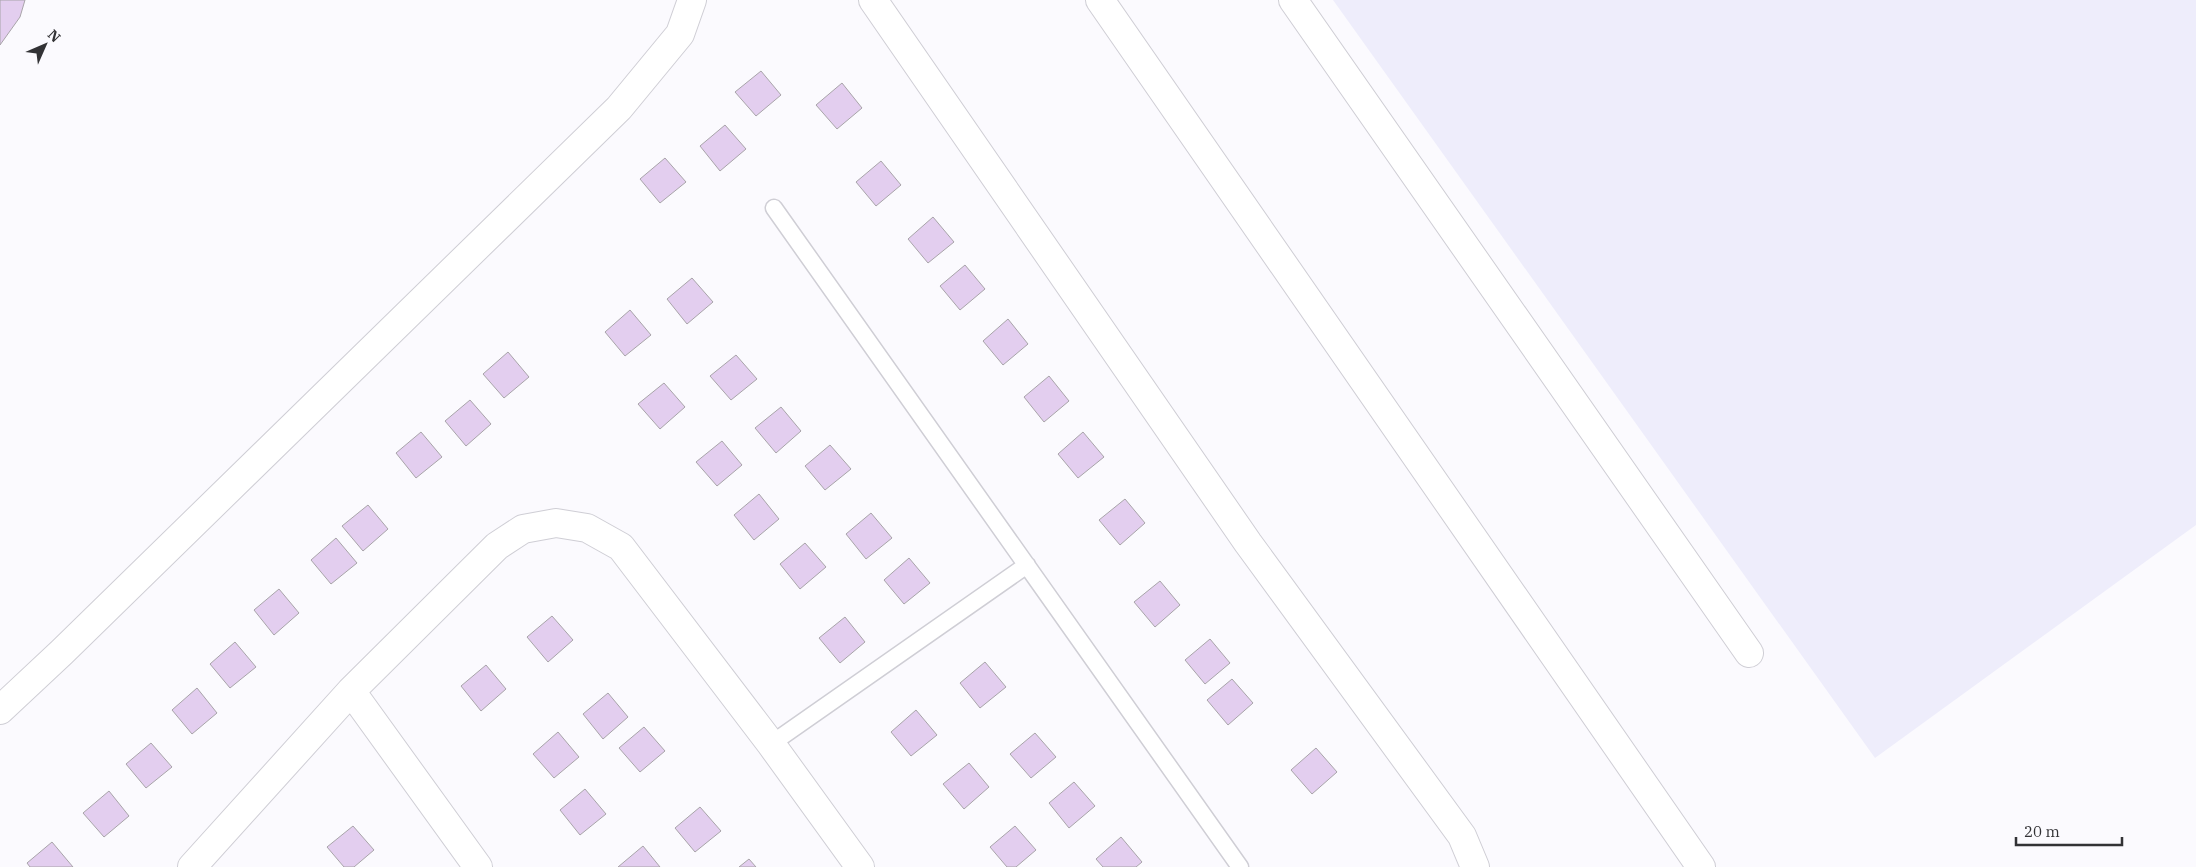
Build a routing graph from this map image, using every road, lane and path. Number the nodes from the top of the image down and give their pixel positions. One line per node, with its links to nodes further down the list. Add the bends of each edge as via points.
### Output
1 (692, 0): 9 (street, via 680,34 619,108)
2 (873, 0): 15 (street, via 1248,543 1462,836)
3 (1100, 0): 16 (street)
4 (1294, 0): 7 (street)
5 (774, 208): 6 (lane)
6 (1027, 566): 10 (lane); 14 (lane)
7 (1748, 653)
8 (351, 691): 10 (street, via 497,546 523,529 556,522 587,528 621,547); 11 (street); 12 (street)
9 (0, 710)
10 (771, 744): 13 (street)
11 (192, 867)
12 (478, 867)
13 (860, 867)
14 (1240, 867)
15 (1474, 867)
16 (1701, 867)

